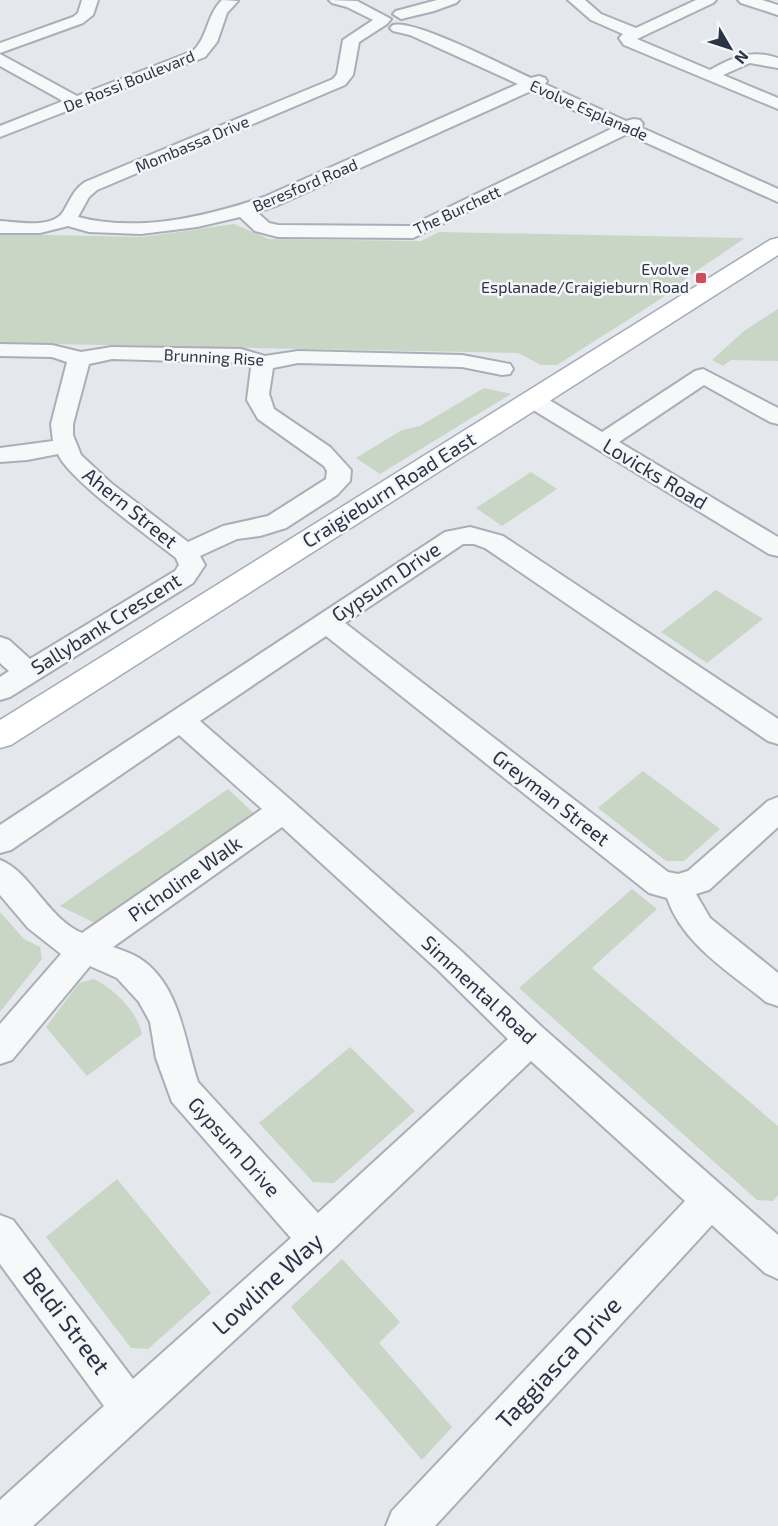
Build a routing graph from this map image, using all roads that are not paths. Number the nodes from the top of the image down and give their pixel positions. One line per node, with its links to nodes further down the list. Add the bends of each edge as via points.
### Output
1 (90, 0): 13 (street, via 85,15 78,20)
2 (210, 0): 9 (street); 18 (street, De Rossi Boulevard, via 200,39 191,51)
3 (337, 0): 11 (street, Evolve Esplanade)
4 (357, 0): 11 (street, Evolve Esplanade)
5 (451, 0): 11 (street)
6 (576, 0): 12 (street, via 596,17)
7 (708, 0): 12 (street)
8 (746, 0): 10 (street)
9 (231, 1): 22 (street, De Rossi Boulevard, via 219,12 209,45 199,54)
10 (776, 7)
11 (397, 21): 17 (street, Evolve Esplanade); 26 (street, Mombassa Drive, via 350,42 345,75 339,82 91,186 79,195)
12 (631, 36): 16 (street, via 630,42)
13 (0, 48)
14 (0, 59): 18 (street)
15 (778, 63): 16 (street, via 748,57)
16 (710, 75): 19 (street)
17 (535, 83): 21 (street, Evolve Esplanade); 25 (street, Beresford Road)
18 (70, 98): 20 (street, De Rossi Boulevard)
19 (778, 104)
20 (0, 125)
21 (630, 126): 23 (street, Evolve Esplanade); 24 (street, Evolve Esplanade); 25 (street, The Burchett, via 408,233 278,231 262,227)
22 (0, 132)
23 (778, 188)
24 (778, 196)
25 (245, 211): 26 (street, Beresford Road, via 182,224 135,228 92,228)
26 (66, 220): 27 (street, via 42,227)
27 (0, 227)
28 (778, 245): 33 (main road, Craigieburn Road East)
29 (0, 350): 30 (street, Brunning Rise, via 60,352)
30 (78, 360): 31 (street, Brunning Rise, via 112,353 241,355); 36 (street, Ahern Street, via 62,424)
31 (261, 363): 32 (street, Brunning Rise, via 298,357 462,361); 39 (street, Sallybank Crescent, via 260,405 271,418 331,459 339,470 338,482 269,526 232,532)
32 (502, 369)
33 (533, 400): 35 (street, Lovicks Road); 46 (main road, Craigieburn Road East)
34 (777, 415): 35 (street, via 703,376)
35 (603, 442): 38 (street, Lovicks Road)
36 (66, 445): 37 (street); 39 (street, Ahern Street, via 71,458 87,475)
37 (0, 454)
38 (778, 548)
39 (186, 553): 42 (street, Sallybank Crescent, via 192,565 184,578)
40 (326, 622): 44 (street, Gypsum Drive); 45 (street, Gypsum Drive, via 454,538 470,534 483,537); 51 (street, Greyman Street, via 640,869 660,884)
41 (0, 647): 42 (street)
42 (28, 673): 43 (street, Sallybank Crescent)
43 (0, 690)
44 (180, 720): 47 (street, Simmental Road); 49 (street, Gypsum Drive)
45 (778, 733)
46 (0, 736)
47 (284, 810): 52 (street, Picholine Walk); 54 (street, Simmental Road)
48 (778, 810): 51 (street, via 698,881)
49 (0, 841)
50 (0, 873): 52 (street, Gypsum Drive, via 39,919 66,941)
51 (678, 887): 53 (street, via 699,928)
52 (86, 948): 55 (street, Picholine Walk); 58 (street, Gypsum Drive, via 128,968 151,992 166,1020 184,1091)
53 (778, 992)
54 (531, 1040): 56 (street, Simmental Road); 58 (street, Lowline Way)
55 (0, 1049)
56 (711, 1200): 59 (street, Simmental Road); 62 (street, Taggiasca Drive)
57 (0, 1233): 60 (street, Beldi Street)
58 (317, 1239): 60 (street, Lowline Way)
59 (776, 1254)
60 (131, 1409): 61 (street, Lowline Way)
61 (2, 1526)
62 (407, 1526)

